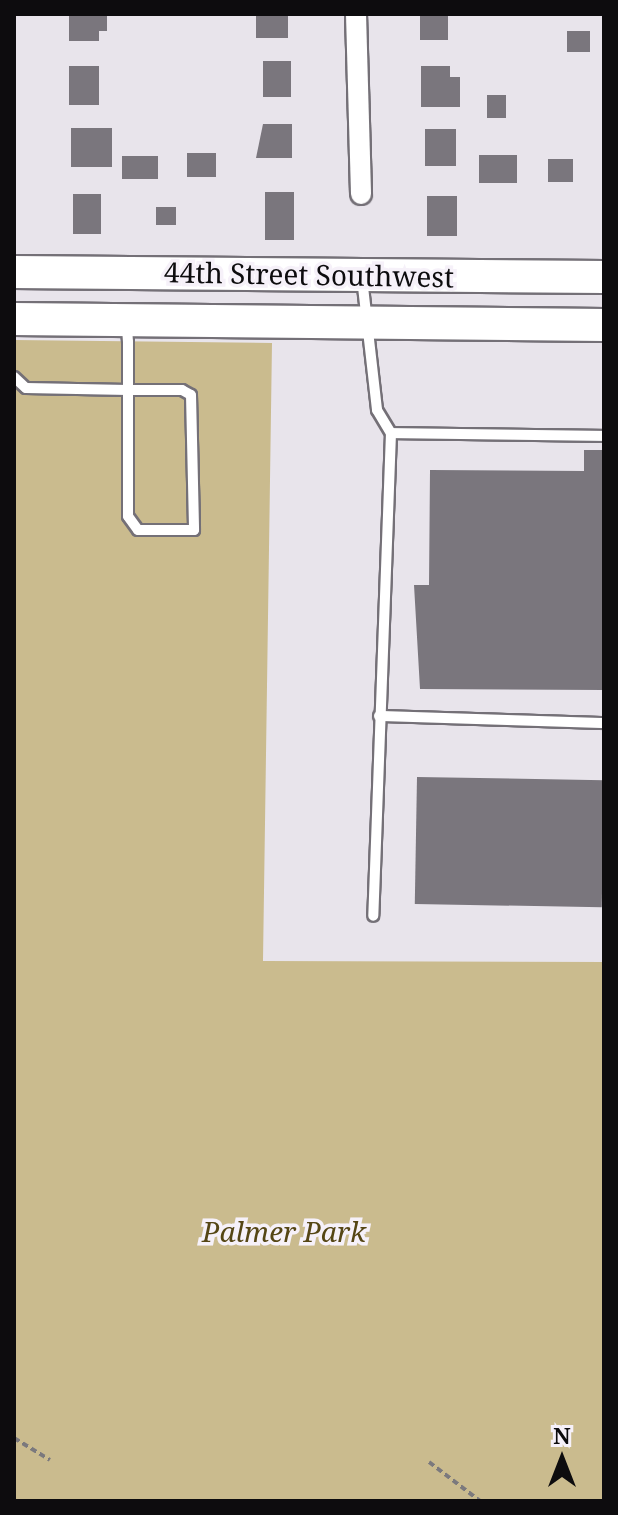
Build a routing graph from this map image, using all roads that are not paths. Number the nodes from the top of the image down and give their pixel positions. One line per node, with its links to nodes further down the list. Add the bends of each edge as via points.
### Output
1 (356, 14): 2 (street)
2 (361, 194)
3 (14, 272): 4 (main road, 44th Street Southwest)
4 (362, 276): 5 (main road, 44th Street Southwest); 8 (lane)
5 (604, 277)
6 (14, 319): 7 (main road, 44th Street Southwest)
7 (127, 319): 8 (main road, 44th Street Southwest); 11 (lane)
8 (363, 322): 9 (main road, 44th Street Southwest); 12 (lane, via 377,410)
9 (604, 325)
10 (14, 377): 11 (lane, via 26,388)
11 (128, 390): 11 (lane, via 191,395 194,530 138,530 128,516)
12 (391, 433): 13 (lane); 14 (lane)
13 (604, 436)
14 (379, 716): 15 (lane); 16 (lane)
15 (604, 723)
16 (373, 916)

